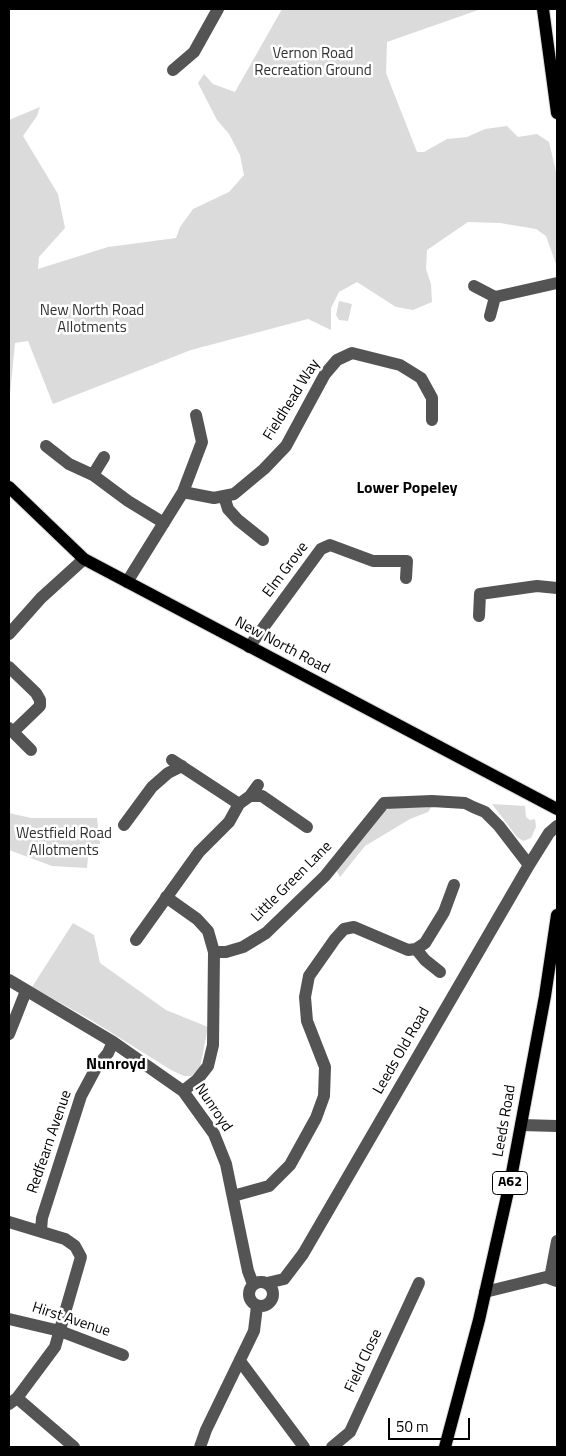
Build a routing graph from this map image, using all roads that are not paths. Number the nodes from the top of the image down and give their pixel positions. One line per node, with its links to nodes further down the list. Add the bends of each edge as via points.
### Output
1 (218, 9): 3 (street, via 194,52)
2 (543, 9): 4 (main road)
3 (173, 70)
4 (555, 77): 5 (main road)
5 (557, 113)
6 (557, 283): 8 (street)
7 (474, 286): 8 (street)
8 (495, 297): 9 (street)
9 (490, 316)
10 (196, 415): 16 (street, via 202,442)
11 (432, 420): 17 (street, Fieldhead Way, via 432,398 421,378 400,365 352,353 337,360 325,374 286,446 234,494)
12 (46, 446): 14 (street, via 69,464)
13 (104, 457): 14 (street)
14 (93, 475): 18 (street)
15 (9, 487): 20 (main road, New North Road)
16 (184, 492): 17 (street, via 214,498); 18 (street)
17 (224, 496): 19 (street, via 228,508 238,520)
18 (164, 523): 22 (street)
19 (263, 540)
20 (84, 559): 22 (main road, New North Road); 25 (street, via 41,598)
21 (406, 578): 26 (street, Elm Grove, via 407,561 373,561 330,544 321,549)
22 (127, 582): 26 (main road, New North Road)
23 (557, 588): 24 (street, via 537,586 480,594)
24 (480, 616)
25 (9, 634)
26 (249, 647): 33 (main road, New North Road)
27 (9, 667): 28 (street, via 40,700 40,706)
28 (11, 730): 29 (street)
29 (31, 750)
30 (258, 785): 31 (street)
31 (250, 796): 32 (street); 36 (street, via 262,796)
32 (239, 804): 34 (street, via 177,763 152,787); 39 (street)
33 (557, 810)
34 (124, 825)
35 (557, 826): 37 (street, Leeds Old Road)
36 (307, 827)
37 (529, 865): 43 (street, Little Green Lane, via 485,812 465,804 384,803 325,876 266,933 243,947); 57 (street, Leeds Old Road, via 303,1254 284,1279)
38 (454, 885): 42 (street, via 444,912 425,943)
39 (166, 897): 41 (street); 43 (street, via 208,931)
40 (557, 914): 50 (main road, Leeds Road / A62)
41 (136, 940)
42 (416, 949): 44 (street); 52 (street, via 408,950 354,927 344,929 335,939 309,976 305,997 307,1021 324,1067 324,1096 316,1118 290,1165 269,1186)
43 (214, 952): 49 (street, via 213,1045 208,1066)
44 (440, 972)
45 (9, 980): 46 (street, Nunroyd)
46 (26, 991): 47 (street); 48 (street, Nunroyd)
47 (9, 1034)
48 (113, 1042): 49 (street, Nunroyd); 54 (street, Redfearn Avenue, via 81,1096)
49 (183, 1091): 52 (street, Nunroyd, via 214,1134 226,1164)
50 (521, 1125): 51 (street); 60 (main road, Leeds Road / A62)
51 (557, 1126)
52 (233, 1196): 59 (street, Nunroyd)
53 (9, 1222): 54 (street)
54 (41, 1230): 63 (street, via 70,1242 81,1257)
55 (557, 1241): 56 (street)
56 (554, 1280): 60 (street, via 546,1277)
57 (267, 1283): 59 (street, Leeds Old Road); 61 (street, via 272,1290 272,1298 266,1305)
58 (419, 1283): 70 (street, Field Close, via 350,1432)
59 (253, 1284): 61 (street, via 248,1292 250,1300)
60 (485, 1292): 71 (main road, Leeds Road / A62)
61 (257, 1306): 65 (street, via 254,1331)
62 (9, 1319): 63 (street, Hirst Avenue)
63 (60, 1331): 64 (street, Hirst Avenue); 66 (street, via 55,1347)
64 (124, 1355)
65 (240, 1361): 68 (street); 69 (street)
66 (13, 1401): 67 (street)
67 (74, 1447)
68 (200, 1447)
69 (304, 1447)
70 (332, 1447)
71 (444, 1447)

